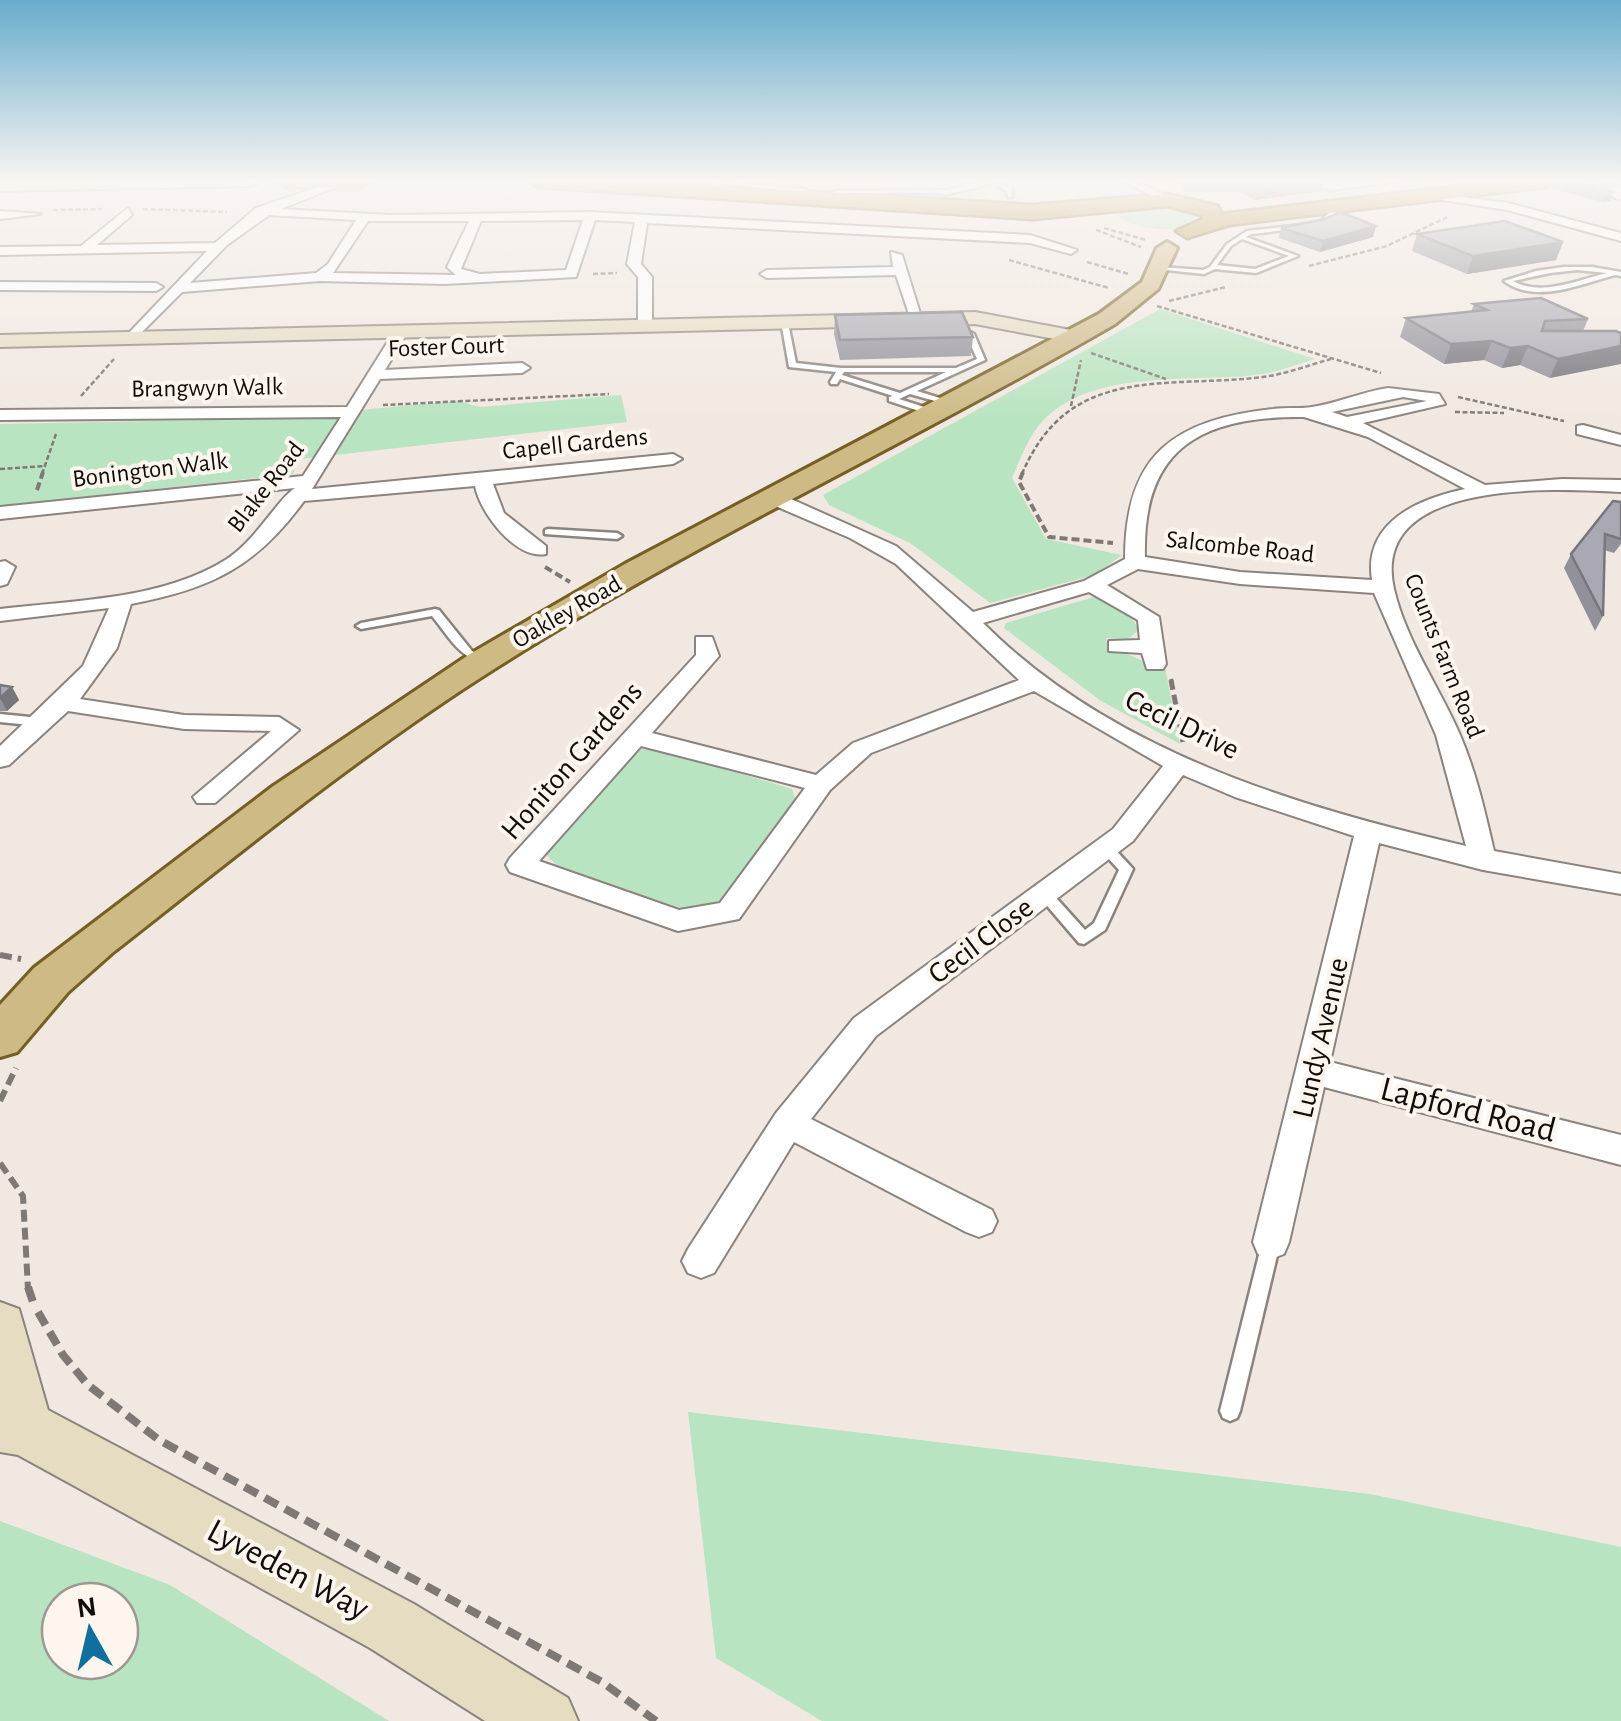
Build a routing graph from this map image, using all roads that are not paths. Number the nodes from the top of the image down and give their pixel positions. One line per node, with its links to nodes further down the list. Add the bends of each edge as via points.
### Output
1 (204, 261): 20 (street)
2 (336, 261): 16 (street)
3 (457, 261): 15 (street, via 459,273)
4 (577, 261): 15 (street, via 574,272)
5 (635, 261): 24 (street, via 645,277)
6 (897, 261): 12 (street)
7 (1134, 261): 29 (main road, Oakley Road, via 1133,301)
8 (1177, 261): 11 (lane, via 1193,272)
9 (1217, 261): 11 (lane)
10 (1281, 261): 11 (lane, via 1256,270)
11 (1213, 266)
12 (900, 271): 13 (street); 22 (street)
13 (767, 274)
14 (1618, 274): 19 (lane, via 1541,290); 19 (lane, via 1571,266 1506,282)
15 (476, 277): 16 (street)
16 (320, 278): 20 (street)
17 (144, 285): 18 (street)
18 (0, 286)
19 (1513, 287): 21 (lane)
20 (180, 288): 27 (street)
21 (1540, 305)
22 (918, 320): 23 (street); 29 (street, via 990,319)
23 (784, 324): 24 (street); 33 (lane, via 792,365)
24 (645, 327): 26 (street)
25 (970, 334): 31 (lane, via 981,360)
26 (399, 335): 27 (street); 32 (street, Blake Road)
27 (132, 338): 28 (street)
28 (0, 341)
29 (1078, 347): 35 (main road, Oakley Road)
30 (522, 368): 32 (street, Foster Court)
31 (955, 370): 33 (lane); 34 (lane)
32 (372, 375): 36 (street, Blake Road)
33 (838, 376): 34 (lane)
34 (900, 395): 35 (lane); 35 (lane)
35 (943, 409): 47 (main road, Oakley Road)
36 (352, 410): 38 (street, Brangwyn Walk); 45 (street, Blake Road)
37 (1312, 412): 39 (street); 39 (street, via 1396,390 1413,390 1437,404); 51 (street, via 1212,425 1162,450 1145,475)
38 (0, 415)
39 (1345, 423): 46 (street)
40 (1583, 430): 41 (street)
41 (1621, 440)
42 (673, 458): 43 (street, Capell Gardens)
43 (483, 479): 45 (street, Capell Gardens); 50 (street, Capell Gardens, via 499,525)
44 (1621, 486): 46 (street, Counts Farm Road)
45 (301, 488): 48 (street, Bonington Walk, via 239,484); 54 (street, Blake Road, via 244,556 194,580)
46 (1480, 490): 53 (street, Counts Farm Road, via 1420,509 1389,532 1381,552)
47 (773, 498): 56 (street, Cecil Drive, via 902,559); 60 (main road, Oakley Road)
48 (0, 512)
49 (617, 536): 50 (lane)
50 (538, 540)
51 (1134, 554): 52 (street); 53 (street, Salcombe Road, via 1240,578)
52 (1091, 585): 56 (street); 59 (street, via 1148,617 1154,656)
53 (1382, 587): 72 (street, Counts Farm Road, via 1448,736)
54 (122, 599): 55 (street, Blake Road); 62 (street, via 109,648)
55 (0, 615)
56 (970, 620): 61 (street, Cecil Drive)
57 (360, 626): 60 (lane, via 435,612 468,653)
58 (704, 642): 65 (street, Honiton Gardens, via 708,656)
59 (1117, 646)
60 (484, 660): 75 (main road, Oakley Road, via 96,941)
61 (1035, 682): 67 (street, Cecil Drive); 68 (street, Honiton Gardens, via 862,748)
62 (62, 703): 64 (street); 69 (street, via 184,722 279,724 287,730)
63 (0, 718): 64 (lane)
64 (40, 722): 66 (street)
65 (633, 736): 68 (street); 68 (street, Honiton Gardens, via 520,865 678,921 729,912)
66 (0, 759)
67 (1184, 767): 70 (street, Cecil Drive); 71 (street, Cecil Close)
68 (821, 784)
69 (206, 798)
70 (1368, 834): 72 (street, Cecil Drive); 76 (street, Lundy Avenue)
71 (1106, 848): 74 (street, Cecil Close); 74 (lane, via 1126,869 1100,926 1084,939)
72 (1482, 861): 73 (street, Cecil Drive)
73 (1621, 884)
74 (1044, 894): 77 (street, Cecil Close, via 866,1027)
75 (0, 1038)
76 (1314, 1070): 78 (street, Lapford Road); 80 (street, Lundy Avenue)
77 (788, 1123): 79 (street); 81 (street, Cecil Close)
78 (1621, 1150)
79 (979, 1221)
80 (1271, 1242): 83 (lane)
81 (701, 1261)
82 (0, 1327): 84 (street, Lyveden Way)
83 (1230, 1411)
84 (13, 1426): 85 (street, Lyveden Way, via 392,1626)
85 (545, 1721)

